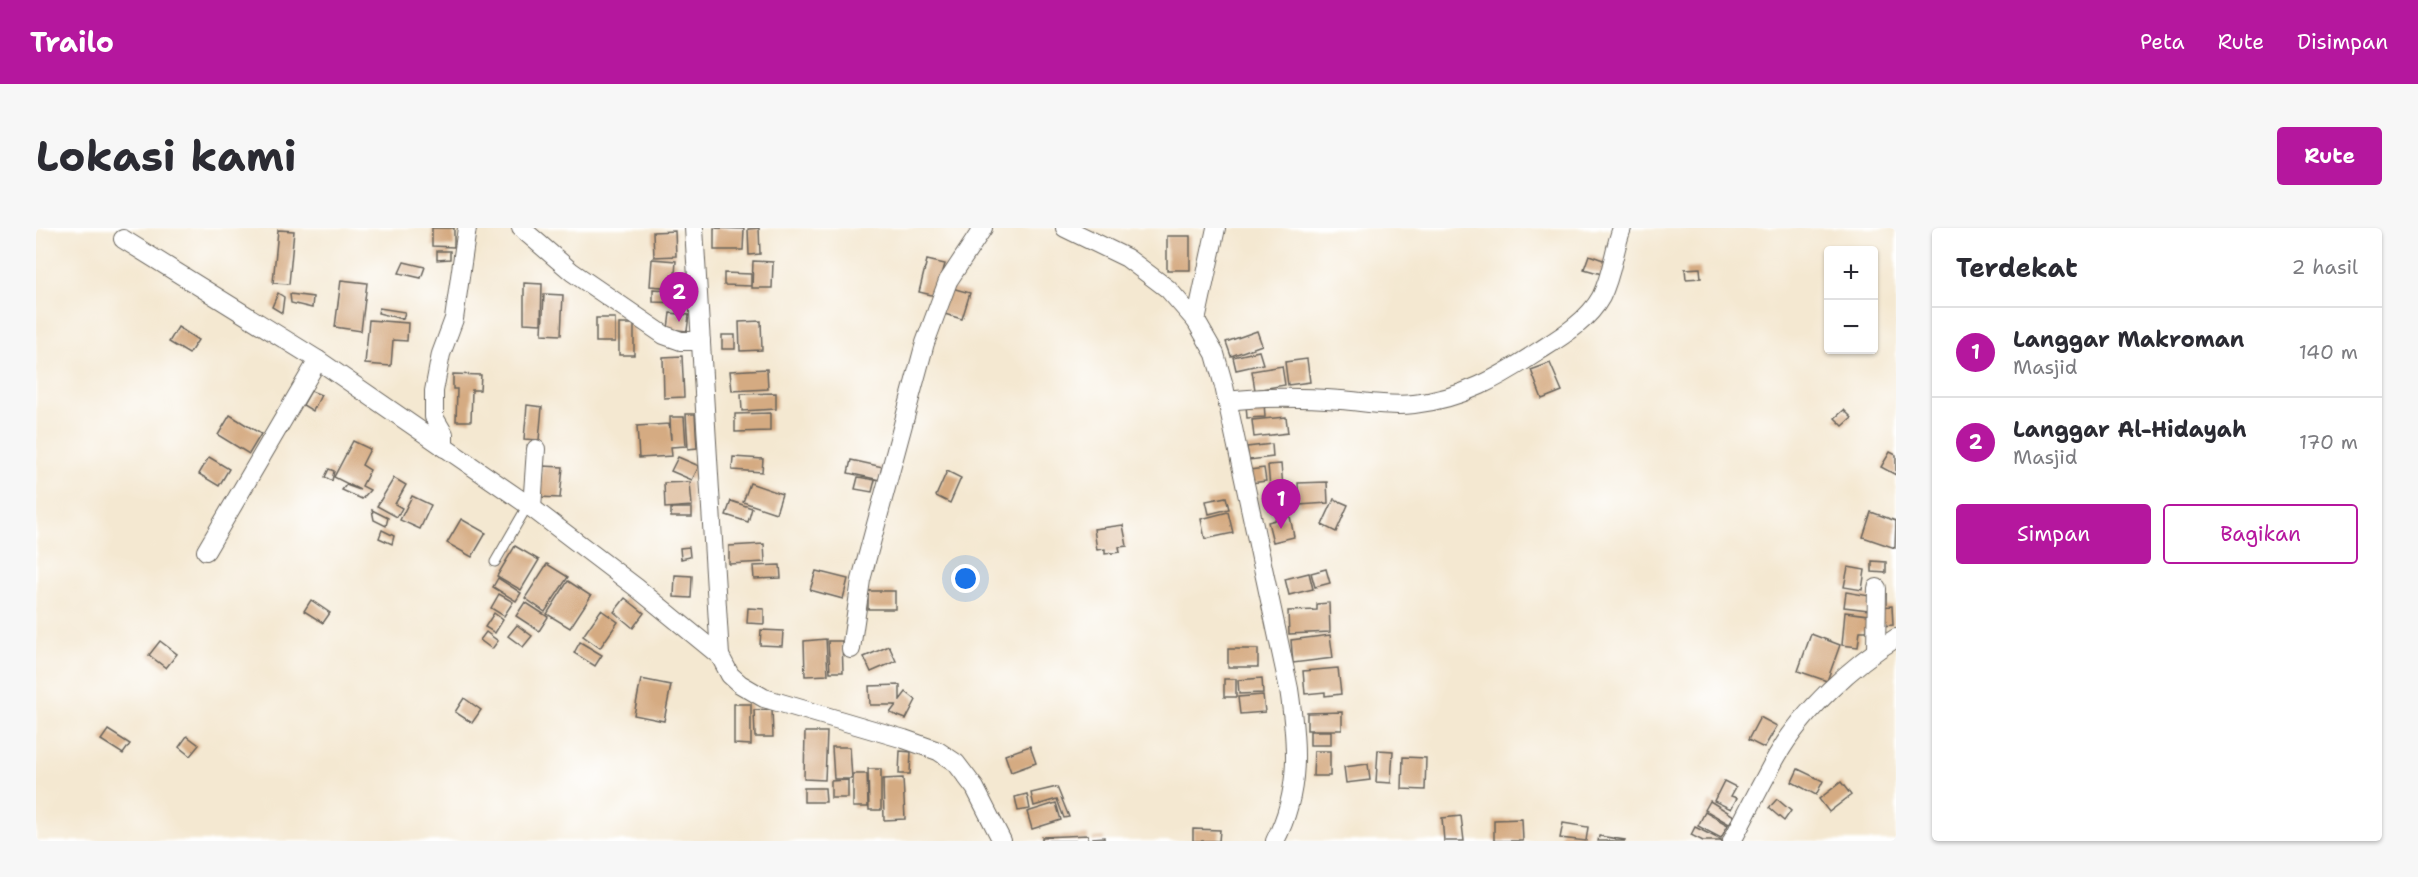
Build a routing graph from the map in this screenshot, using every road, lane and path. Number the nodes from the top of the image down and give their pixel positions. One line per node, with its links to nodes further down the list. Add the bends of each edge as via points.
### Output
1 (467, 228): 13 (street, via 454,319 441,354 434,391 434,417 444,434)
2 (521, 228): 10 (street, via 572,272 663,335 681,341)
3 (694, 228): 10 (street)
4 (982, 228): 20 (street, via 948,281 925,343 861,580)
5 (1065, 228): 9 (street, via 1127,258 1168,289)
6 (1216, 228): 9 (street)
7 (1622, 228): 12 (street, via 1615,260 1599,300 1577,325 1475,389 1412,405 1300,396)
8 (123, 239): 11 (street)
9 (1196, 321): 12 (street, via 1215,354)
10 (701, 341): 22 (street)
11 (318, 360): 13 (street); 16 (street)
12 (1227, 400): 24 (street, via 1296,735 1287,818)
13 (444, 448): 15 (street)
14 (536, 449): 15 (street)
15 (530, 506): 17 (lane); 22 (street)
16 (206, 551)
17 (495, 562)
18 (1877, 588): 21 (street)
19 (1896, 638): 21 (street)
20 (851, 649)
21 (1876, 650): 25 (street, via 1798,725 1777,754)
22 (720, 656): 23 (street, via 730,675 764,698 938,751 956,763 975,788)
23 (1002, 841)
24 (1275, 841)
25 (1732, 841)

